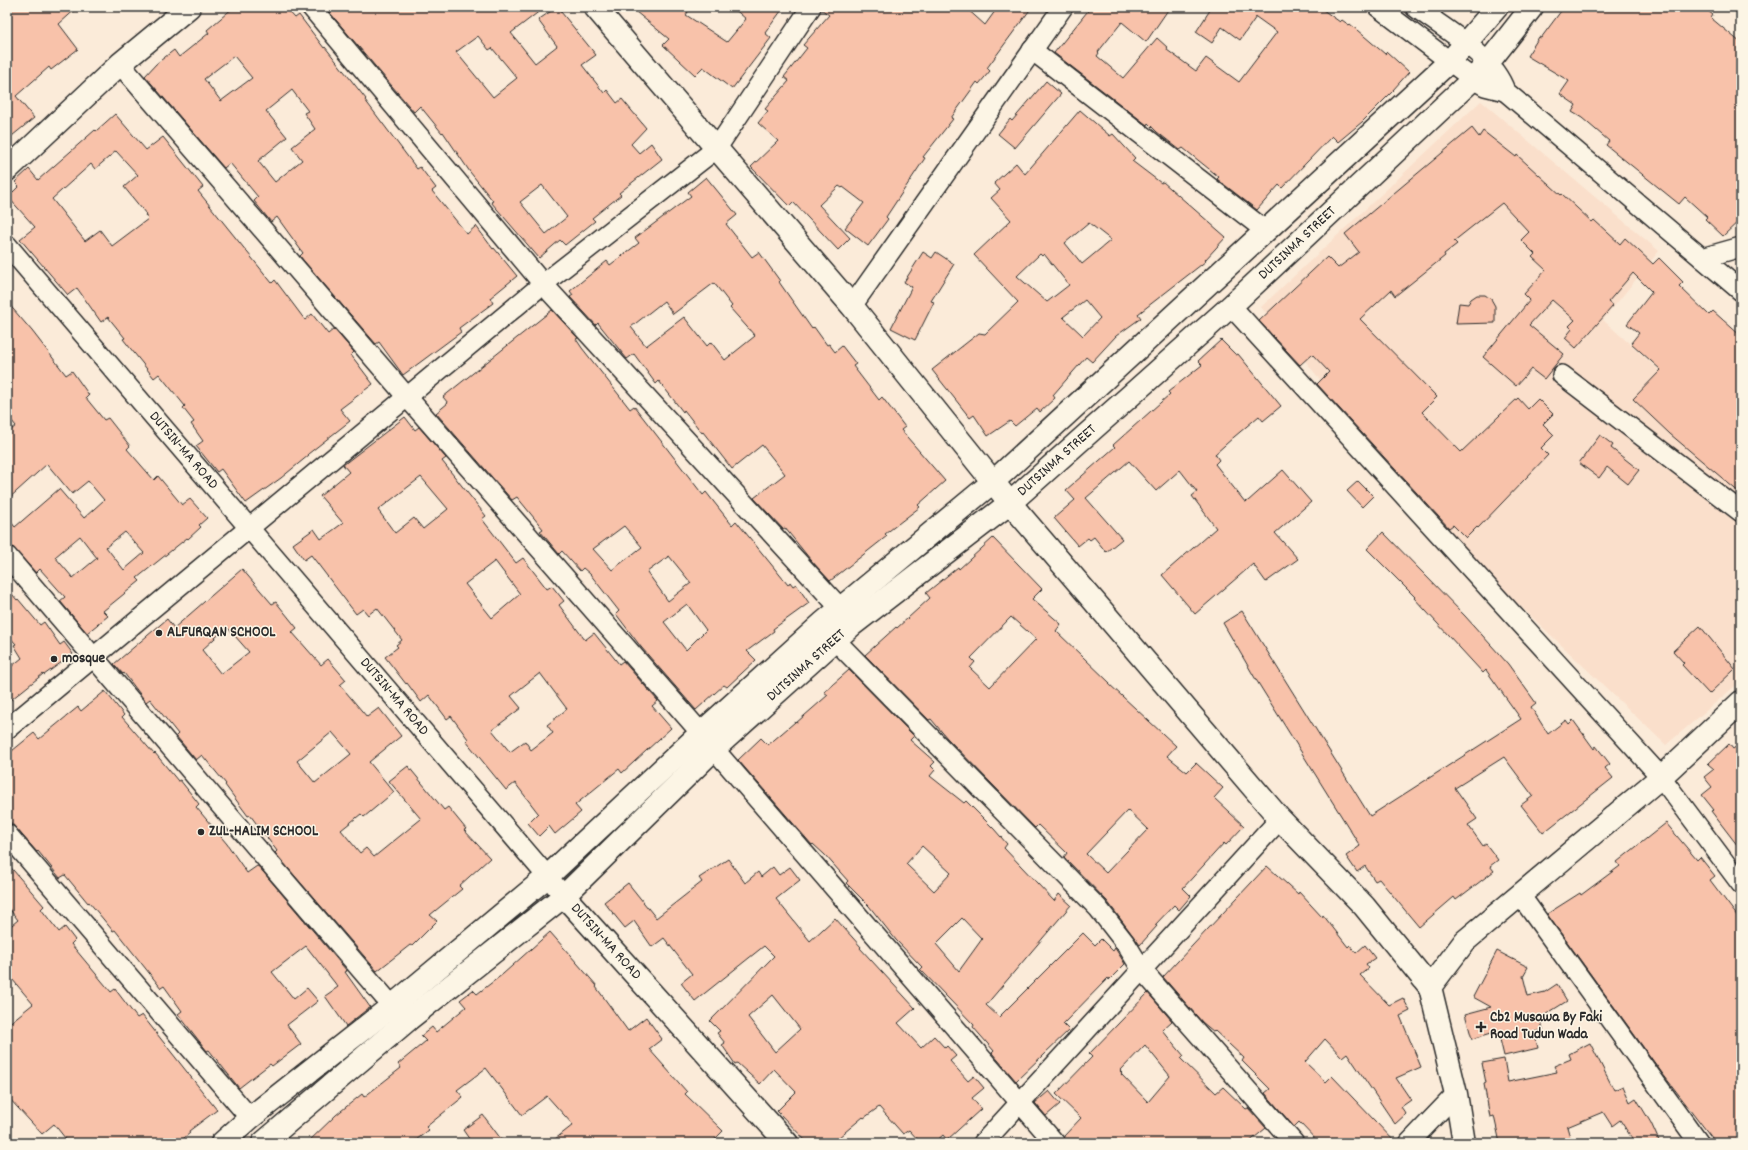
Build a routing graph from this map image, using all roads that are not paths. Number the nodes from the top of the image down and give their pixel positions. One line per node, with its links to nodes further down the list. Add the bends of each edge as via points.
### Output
1 (190, 7): 15 (street)
2 (311, 7): 24 (street)
3 (595, 7): 18 (street)
4 (811, 7): 18 (street)
5 (1063, 7): 12 (street)
6 (1378, 7): 13 (street)
7 (1415, 7): 10 (street)
8 (1497, 7): 11 (street, DUTSINMA STREET)
9 (1532, 7): 14 (street, DUTSINMA STREET)
10 (1435, 13): 11 (street)
11 (1465, 44): 13 (street, DUTSINMA STREET); 14 (street)
12 (1032, 50): 20 (street); 26 (street)
13 (1450, 61): 16 (street); 20 (street, DUTSINMA STREET)
14 (1488, 63): 16 (street, DUTSINMA STREET); 17 (street)
15 (120, 64): 19 (street); 29 (street)
16 (1473, 79): 17 (street, via 1485,86); 27 (street, DUTSINMA STREET)
17 (1506, 91): 23 (street)
18 (717, 148): 24 (street); 26 (street)
19 (7, 170)
20 (1266, 231): 30 (street, DUTSINMA STREET)
21 (7, 246): 33 (street, DUTSIN-MA ROAD)
22 (1741, 247): 23 (street)
23 (1702, 258): 25 (street)
24 (543, 284): 29 (street); 35 (street)
25 (1741, 291)
26 (852, 306): 30 (street)
27 (1231, 306): 31 (street, DUTSINMA STREET); 41 (street)
28 (1562, 376): 32 (street)
29 (407, 397): 33 (street); 40 (street)
30 (994, 481): 31 (street); 35 (street, DUTSINMA STREET)
31 (1010, 502): 36 (street, DUTSINMA STREET); 42 (street)
32 (1741, 512)
33 (249, 527): 37 (street); 44 (street, DUTSIN-MA ROAD)
34 (7, 556): 37 (street)
35 (840, 608): 40 (street, DUTSINMA STREET)
36 (836, 640): 40 (street, DUTSINMA STREET); 48 (street, via 1098,908)
37 (94, 657): 39 (street); 50 (street)
38 (1741, 702): 41 (street)
39 (7, 729)
40 (707, 741): 44 (street, DUTSINMA STREET); 47 (street, DUTSINMA STREET); 52 (street)
41 (1661, 778): 45 (street); 46 (street)
42 (1280, 819): 48 (street); 49 (street, via 1364,906)
43 (7, 834): 53 (street)
44 (548, 876): 47 (street, DUTSIN-MA ROAD); 50 (street, DUTSINMA STREET)
45 (1741, 884)
46 (1520, 895): 49 (street, via 1465,941); 62 (street)
47 (564, 896): 55 (street, DUTSINMA STREET, via 409,1019); 56 (street, DUTSIN-MA ROAD)
48 (1142, 970): 52 (street); 59 (street)
49 (1430, 987): 51 (street)
50 (392, 1006): 53 (street, DUTSINMA STREET)
51 (1456, 1094): 60 (street); 61 (street)
52 (1020, 1103): 57 (street); 58 (street)
53 (250, 1118): 54 (street, DUTSINMA STREET)
54 (222, 1143)
55 (263, 1143)
56 (787, 1143)
57 (983, 1143)
58 (1055, 1143)
59 (1294, 1143)
60 (1409, 1143)
61 (1464, 1143)
62 (1699, 1143)

